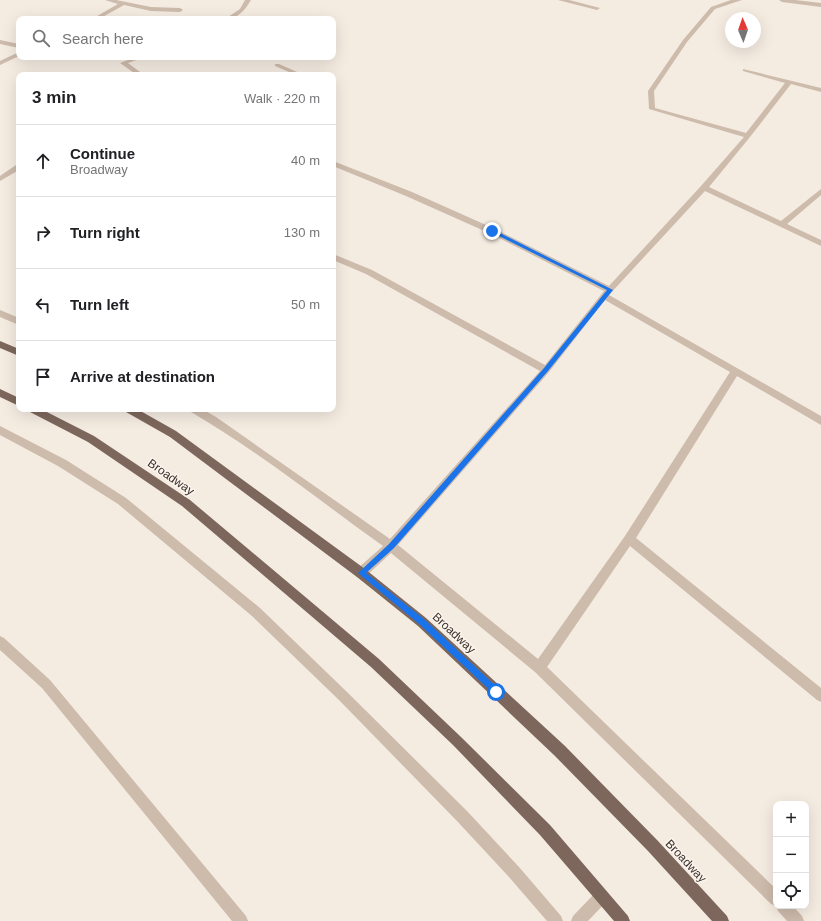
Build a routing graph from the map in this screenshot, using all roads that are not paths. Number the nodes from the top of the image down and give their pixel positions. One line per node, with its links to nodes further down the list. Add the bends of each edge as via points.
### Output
1 (108, 0): 6 (street)
2 (248, 0): 11 (street, via 242,10)
3 (561, 0): 8 (street)
4 (739, 0): 23 (street, via 713,8 685,41 651,91 652,109)
5 (782, 0): 7 (street)
6 (124, 3): 9 (street, via 151,9); 10 (street)
7 (821, 5)
8 (597, 8)
9 (180, 10)
10 (100, 16)
11 (233, 16)
12 (0, 42): 13 (street)
13 (16, 45)
14 (16, 55): 16 (street)
15 (131, 60): 19 (street, via 123,62)
16 (0, 63)
17 (277, 65): 20 (street)
18 (745, 70): 21 (street)
19 (137, 72)
20 (294, 72)
21 (788, 82): 22 (street); 23 (street)
22 (821, 90)
23 (748, 136): 27 (street)
24 (336, 164): 32 (street, via 492,231)
25 (16, 169): 26 (street)
26 (0, 179)
27 (704, 188): 29 (street); 32 (street)
28 (821, 191): 29 (street)
29 (782, 224): 30 (street)
30 (821, 243)
31 (336, 258): 37 (street, via 369,272)
32 (607, 293): 37 (street); 38 (street)
33 (0, 313): 34 (street)
34 (16, 321)
35 (0, 344): 36 (main road)
36 (16, 352)
37 (546, 370): 47 (street)
38 (735, 371): 44 (street); 46 (street)
39 (0, 393): 40 (main road)
40 (16, 401)
41 (39, 412): 53 (main road, Broadway, via 91,439 186,503 375,663 545,830)
42 (134, 412): 48 (main road, Broadway, via 173,434)
43 (199, 412): 47 (street, via 270,459)
44 (821, 421)
45 (0, 430): 56 (street, via 62,463 122,501 256,612 462,816)
46 (629, 539): 50 (street); 51 (street)
47 (391, 546): 48 (street); 50 (street)
48 (361, 573): 59 (main road, Broadway, via 422,622 560,751)
49 (0, 642): 55 (street, via 46,684)
50 (539, 668): 52 (street)
51 (821, 696)
52 (773, 896)
53 (601, 897): 57 (street); 58 (main road, Broadway)
54 (786, 909): 60 (street)
55 (241, 921)
56 (556, 921)
57 (578, 921)
58 (623, 921)
59 (722, 921)
60 (797, 921)

